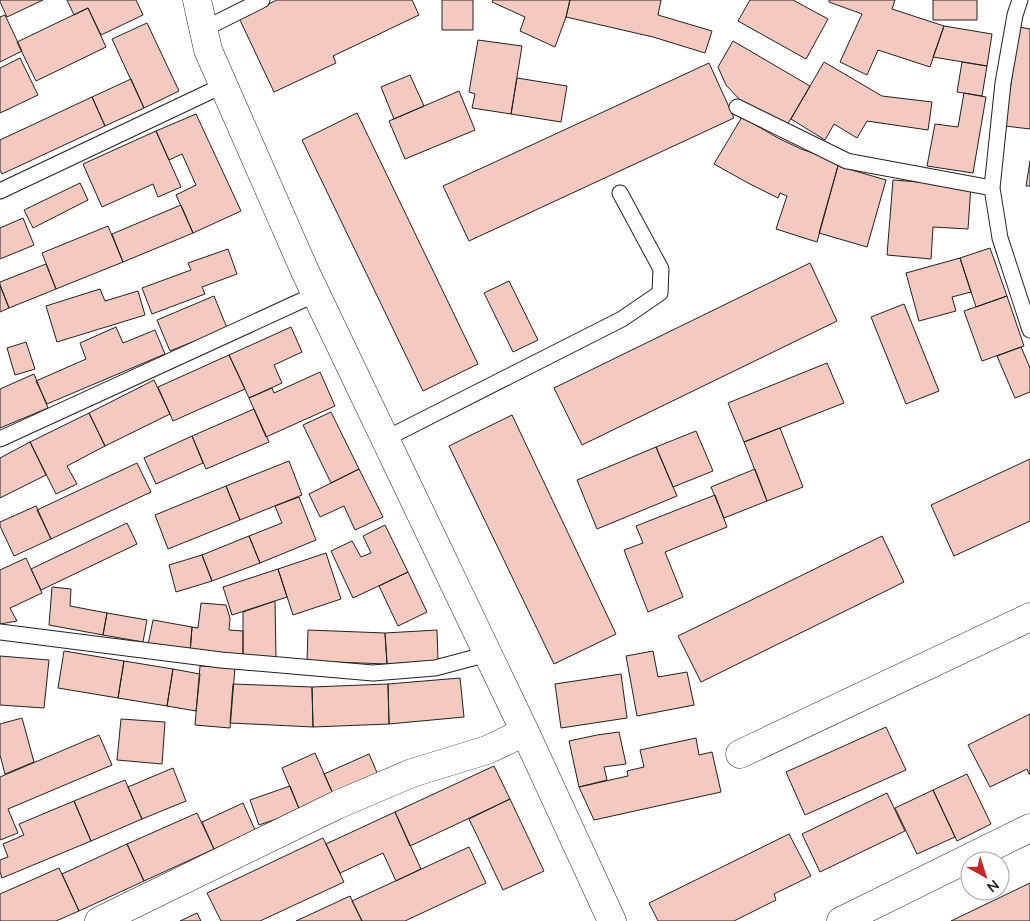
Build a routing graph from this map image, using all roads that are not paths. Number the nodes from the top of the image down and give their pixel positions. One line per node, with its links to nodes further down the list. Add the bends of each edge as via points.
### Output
1 (198, 0): 4 (street)
2 (262, 0): 4 (lane)
3 (1020, 0): 7 (lane, via 1002,83)
4 (204, 29): 5 (street, via 208,50)
5 (224, 85): 8 (lane); 10 (street)
6 (737, 107): 7 (lane, via 847,161)
7 (992, 188): 11 (lane, via 1000,238)
8 (0, 190)
9 (620, 193): 13 (lane, via 661,269 660,293 622,320)
10 (316, 294): 12 (lane); 13 (street)
11 (1030, 330)
12 (0, 439)
13 (385, 439): 16 (street)
14 (1030, 617): 18 (street)
15 (0, 632): 16 (lane, via 221,660 373,672 435,668)
16 (488, 654): 17 (street)
17 (525, 732): 20 (street, via 487,750 412,773 337,805); 21 (street)
18 (740, 754)
19 (1030, 828): 22 (street)
20 (99, 921)
21 (612, 921)
22 (841, 921)

